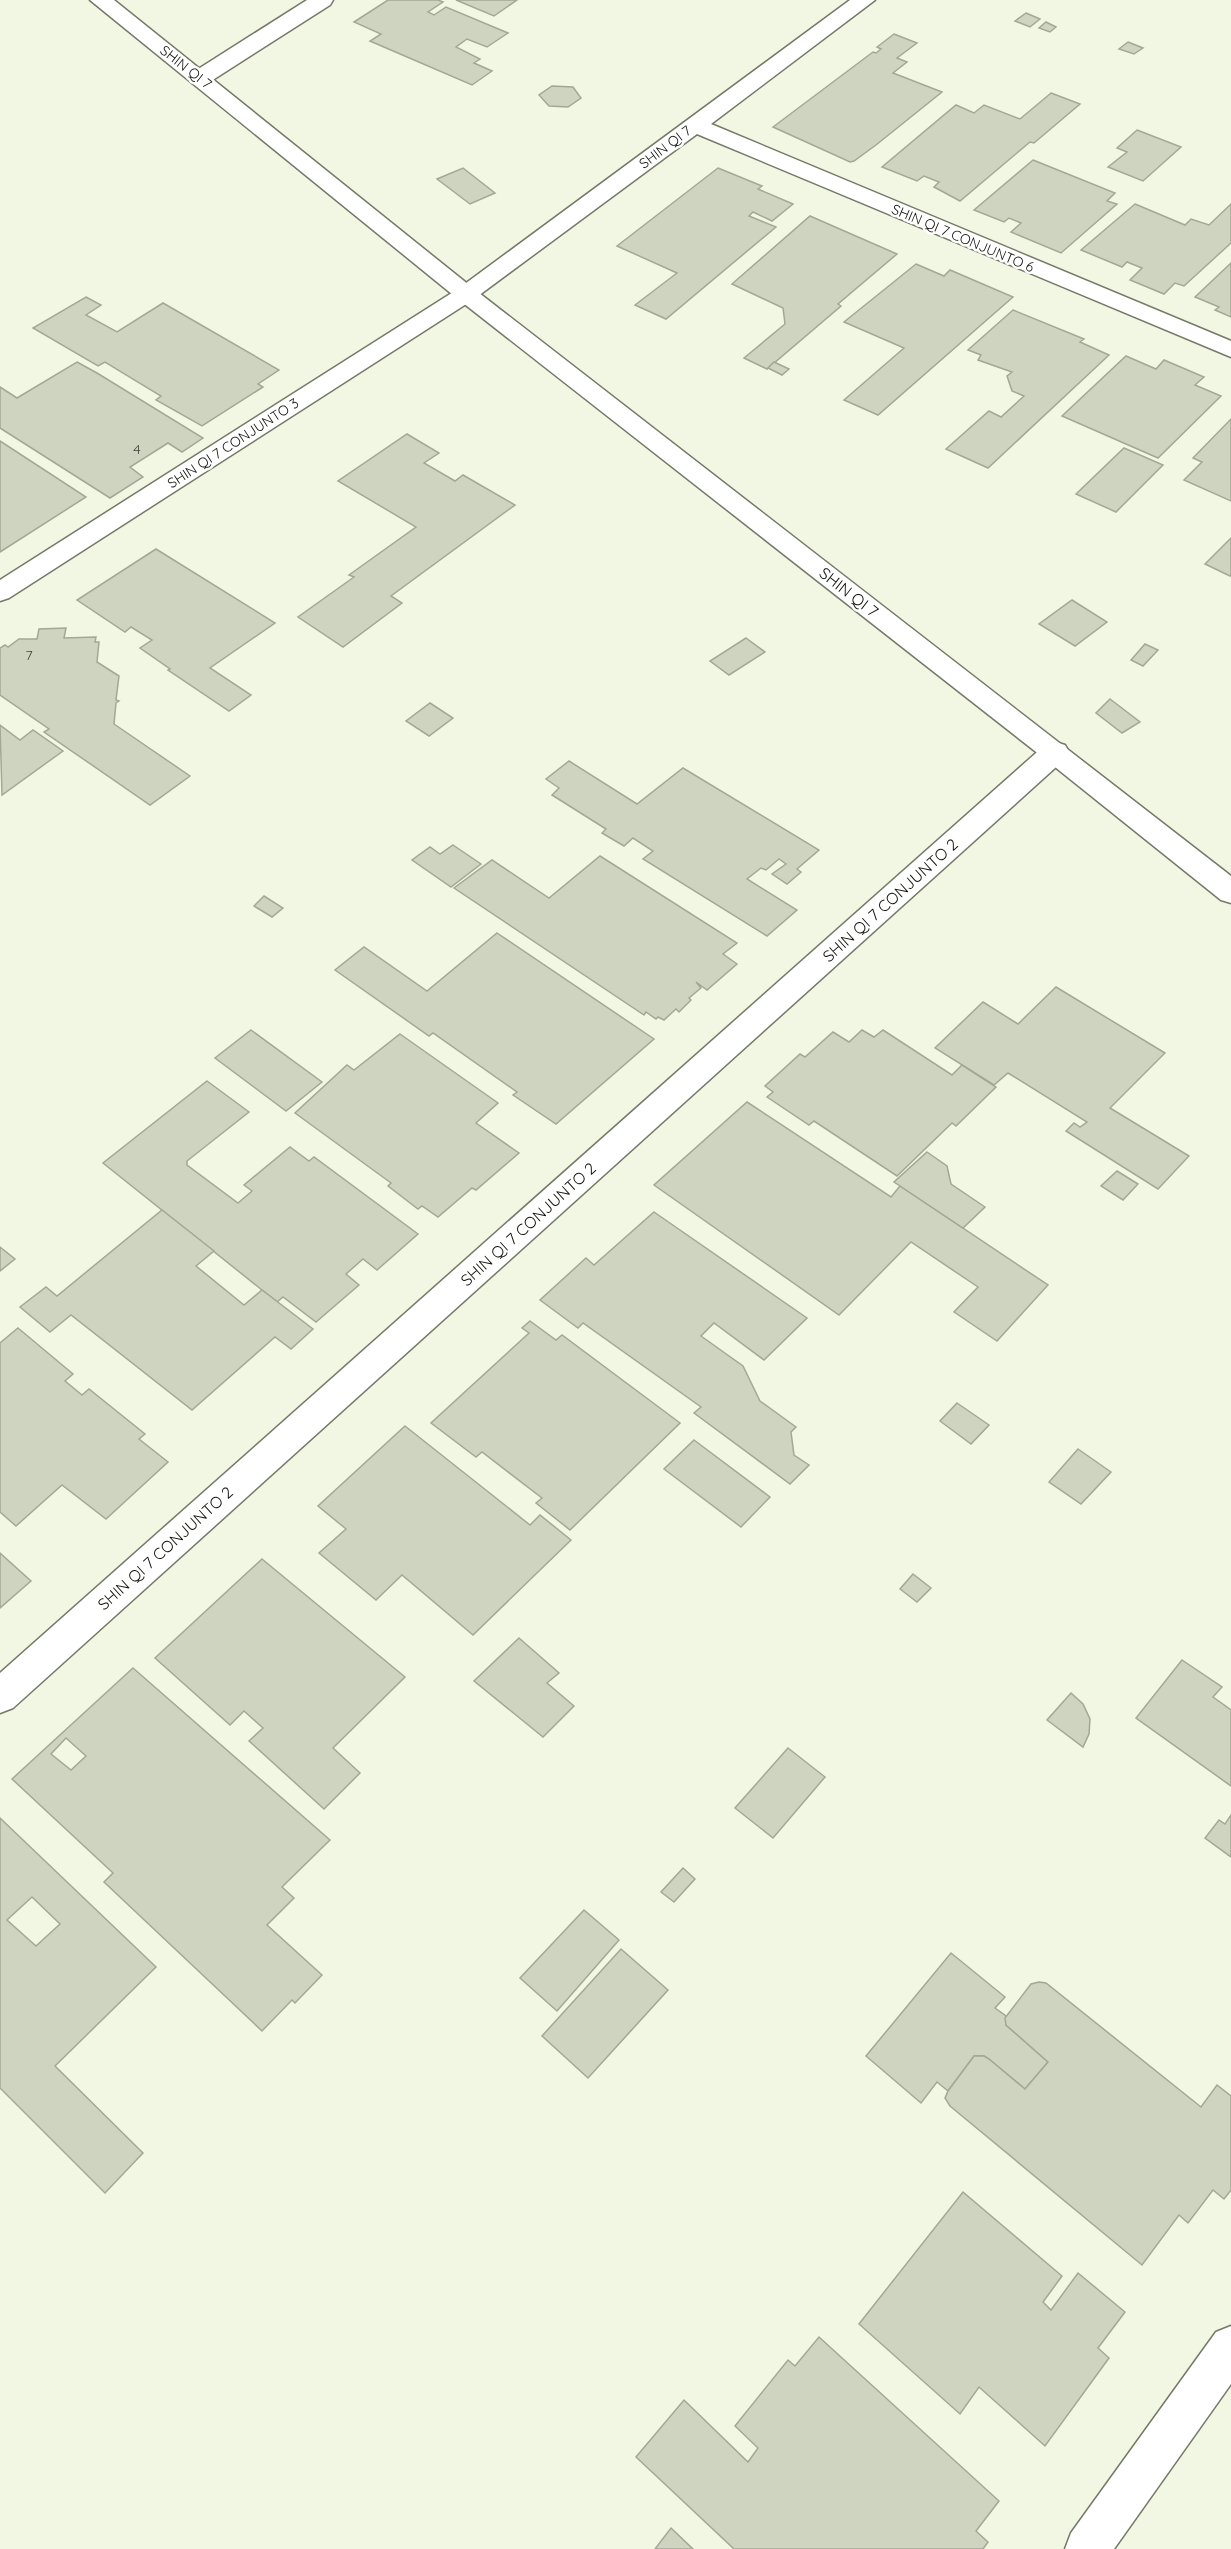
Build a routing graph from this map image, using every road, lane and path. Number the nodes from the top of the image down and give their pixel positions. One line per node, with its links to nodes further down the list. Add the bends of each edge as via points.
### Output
1 (101, 0): 4 (street, SHIN QI 7)
2 (322, 0): 4 (street)
3 (864, 0): 5 (street, SHIN QI 7)
4 (200, 78): 6 (street, SHIN QI 7)
5 (694, 125): 6 (street, SHIN QI 7); 7 (street, SHIN QI 7 CONJUNTO 6)
6 (466, 294): 8 (street, SHIN QI 7 CONJUNTO 3); 9 (street, SHIN QI 7)
7 (1231, 350)
8 (0, 592)
9 (1055, 752): 10 (street, SHIN QI 7); 11 (street, SHIN QI 7 CONJUNTO 2)
10 (1231, 892)
11 (0, 1696)
12 (1231, 2347): 13 (street)
13 (1087, 2549)

